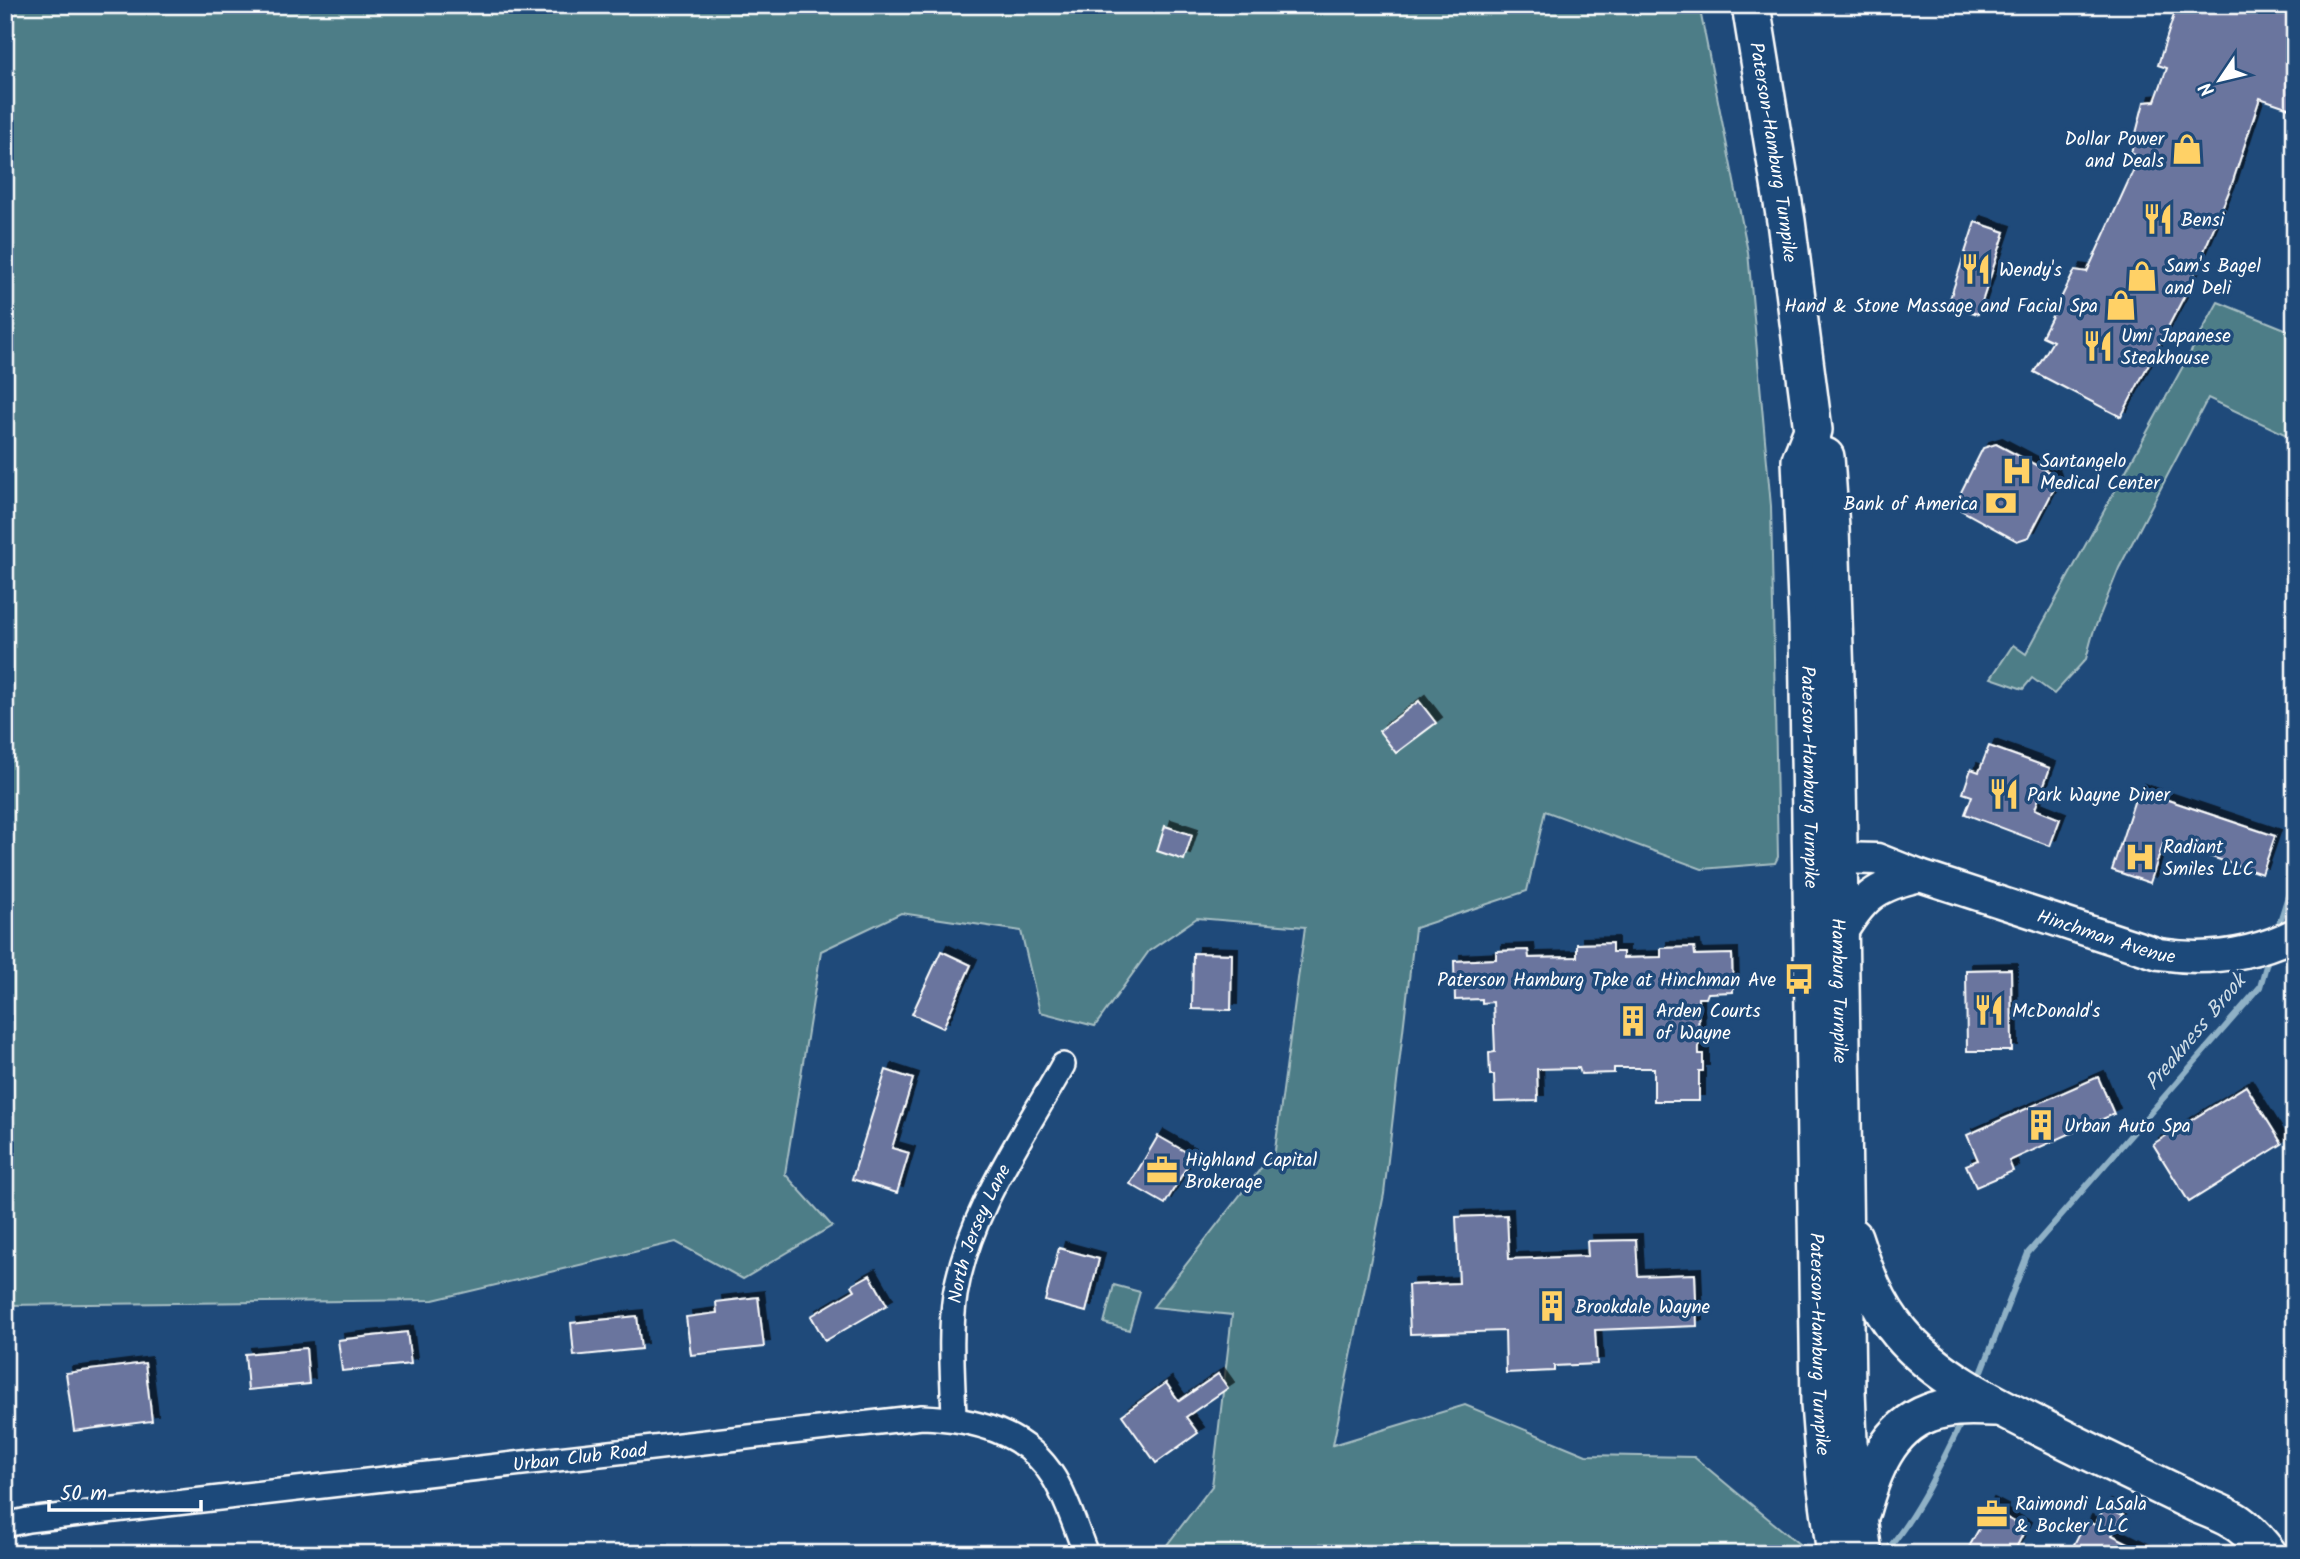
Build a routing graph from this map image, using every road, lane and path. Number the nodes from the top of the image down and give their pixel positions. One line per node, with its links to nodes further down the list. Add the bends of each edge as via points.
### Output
1 (1751, 5): 2 (main road, Paterson-Hamburg Turnpike)
2 (1813, 430): 3 (main road, Hamburg Turnpike, via 1826,460 1830,512)
3 (1825, 861): 4 (street, Hinchman Avenue, via 1877,859); 5 (main road, Hamburg Turnpike); 15 (main road, Paterson-Hamburg Turnpike, via 1820,1404)
4 (1920, 876): 5 (street, via 1876,891 1855,910); 6 (street, Hinchman Avenue, via 2159,954 2218,957)
5 (1839, 937): 8 (main road, Hamburg Turnpike)
6 (2278, 941)
7 (1063, 1065): 10 (street, North Jersey Lane, via 972,1231 955,1296)
8 (1843, 1210): 9 (main road, via 1878,1301 1897,1331 1940,1369); 13 (main road, Hamburg Turnpike, via 1848,1442)
9 (1999, 1407): 11 (main road); 13 (main road, via 1960,1406 1930,1412 1897,1434 1870,1478)
10 (954, 1418): 12 (street, Urban Club Road, via 922,1417); 14 (street, Urban Club Road, via 1008,1435 1043,1463 1062,1493)
11 (2200, 1505): 16 (main road); 17 (main road, via 2233,1518)
12 (5, 1525)
13 (1860, 1538)
14 (1086, 1554)
15 (1836, 1554)
16 (2244, 1554)
17 (2268, 1554)

